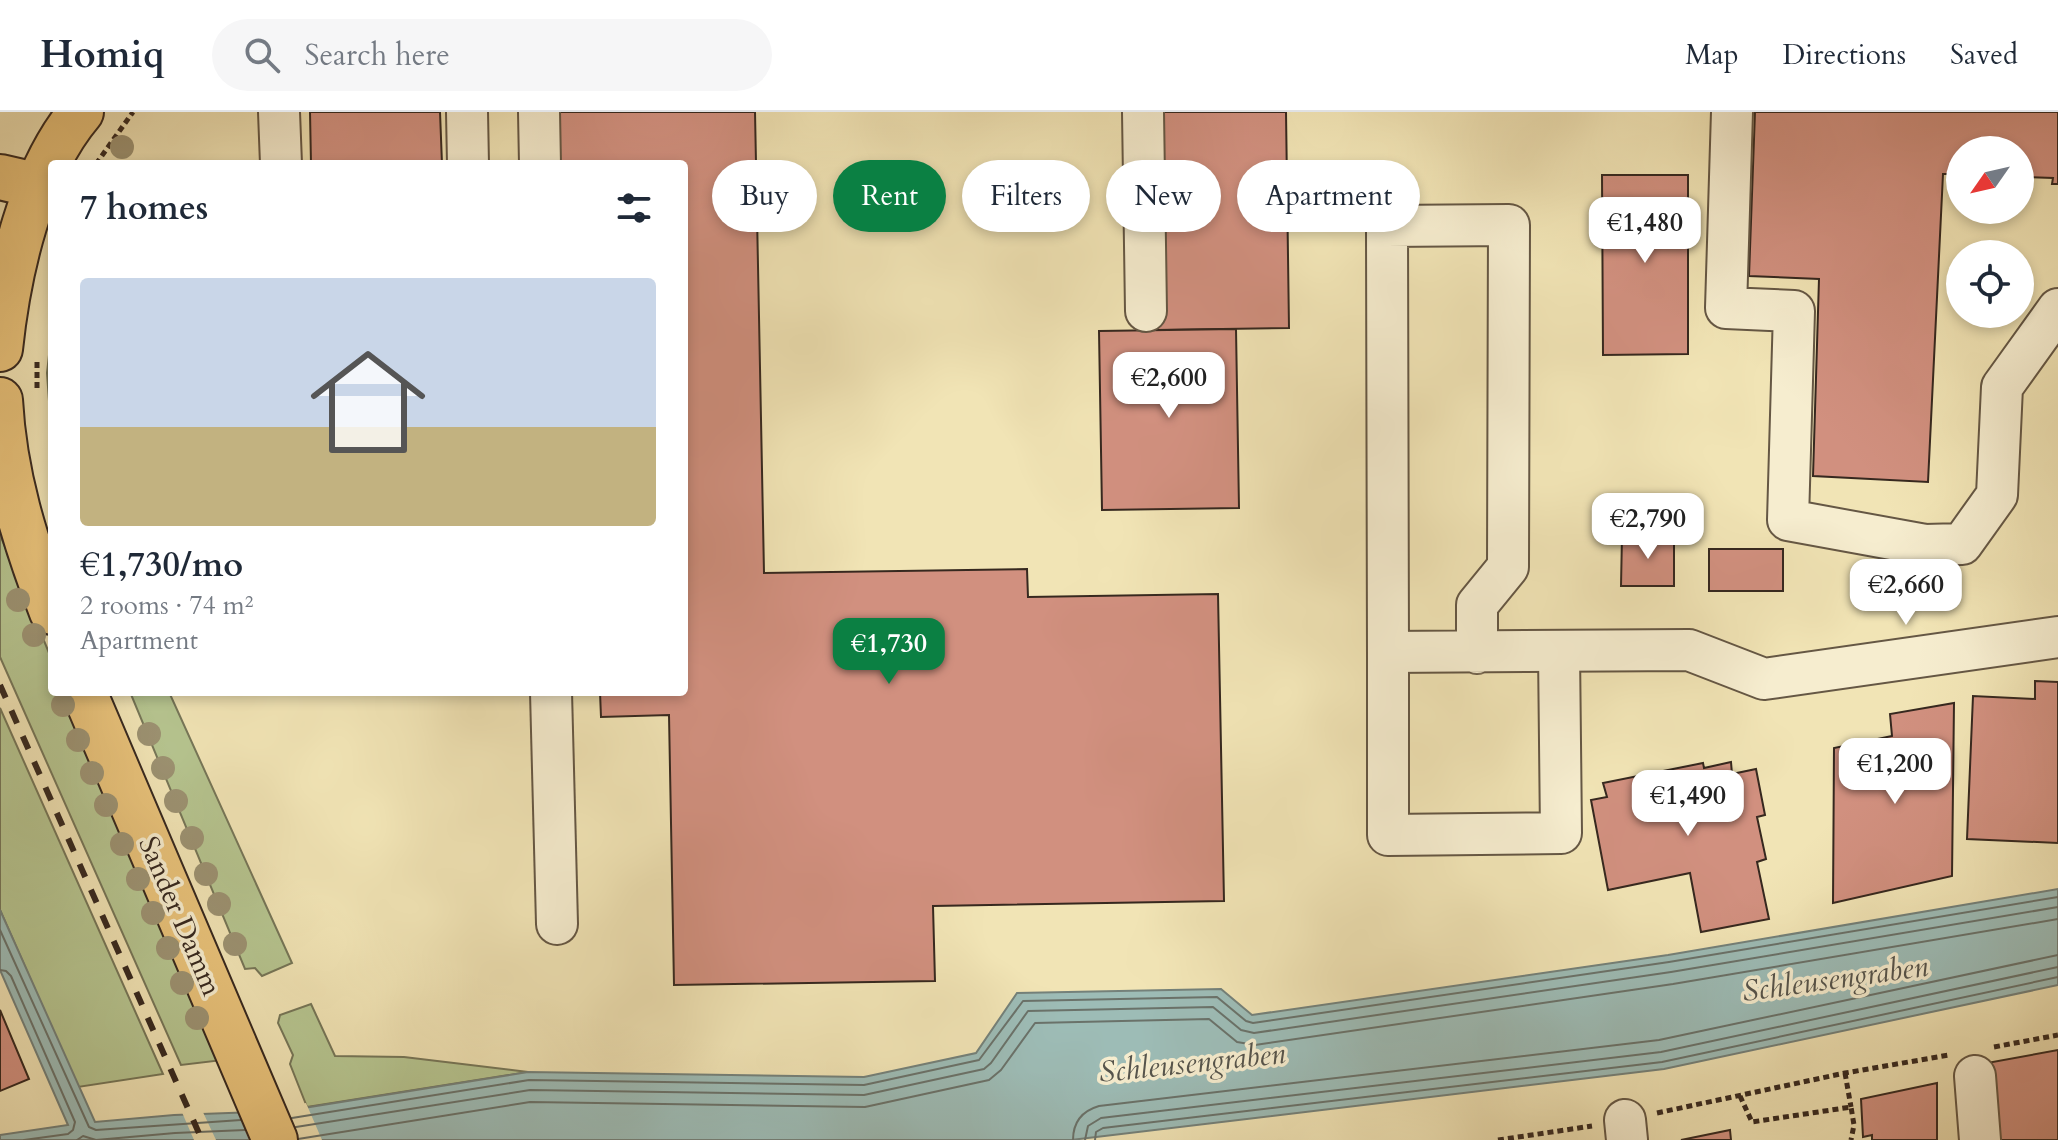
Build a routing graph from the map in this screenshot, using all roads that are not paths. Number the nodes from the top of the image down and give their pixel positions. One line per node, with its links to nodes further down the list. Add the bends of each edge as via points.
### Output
1 (81, 112): 7 (main road)
2 (279, 112): 8 (street)
3 (467, 112): 9 (street)
4 (539, 112): 10 (street)
5 (1143, 112): 14 (street)
6 (1732, 112): 13 (street, via 1726,308 1794,311 1788,520 1925,545 1962,544 1997,495 2002,387)
7 (51, 160)
8 (281, 160)
9 (468, 160)
10 (540, 160)
11 (48, 164): 12 (main road)
12 (19, 182): 15 (main road, via 21,240 8,289)
13 (2058, 309)
14 (1146, 311)
15 (19, 352)
16 (18, 398): 17 (main road, via 6,467 14,503)
17 (41, 552): 18 (main road)
18 (48, 590)
19 (2058, 637): 20 (street, via 1764,679 1689,650)
20 (1559, 651): 21 (street, via 1561,833 1388,835); 22 (street)
21 (1388, 652): 22 (street); 22 (street, via 1387,226 1509,225 1508,567 1477,605)
22 (1477, 653)
23 (86, 696): 27 (main road, Sander Damm)
24 (551, 696): 25 (street)
25 (557, 924)
26 (1973, 1059): 28 (street)
27 (275, 1140)
28 (1980, 1140)

